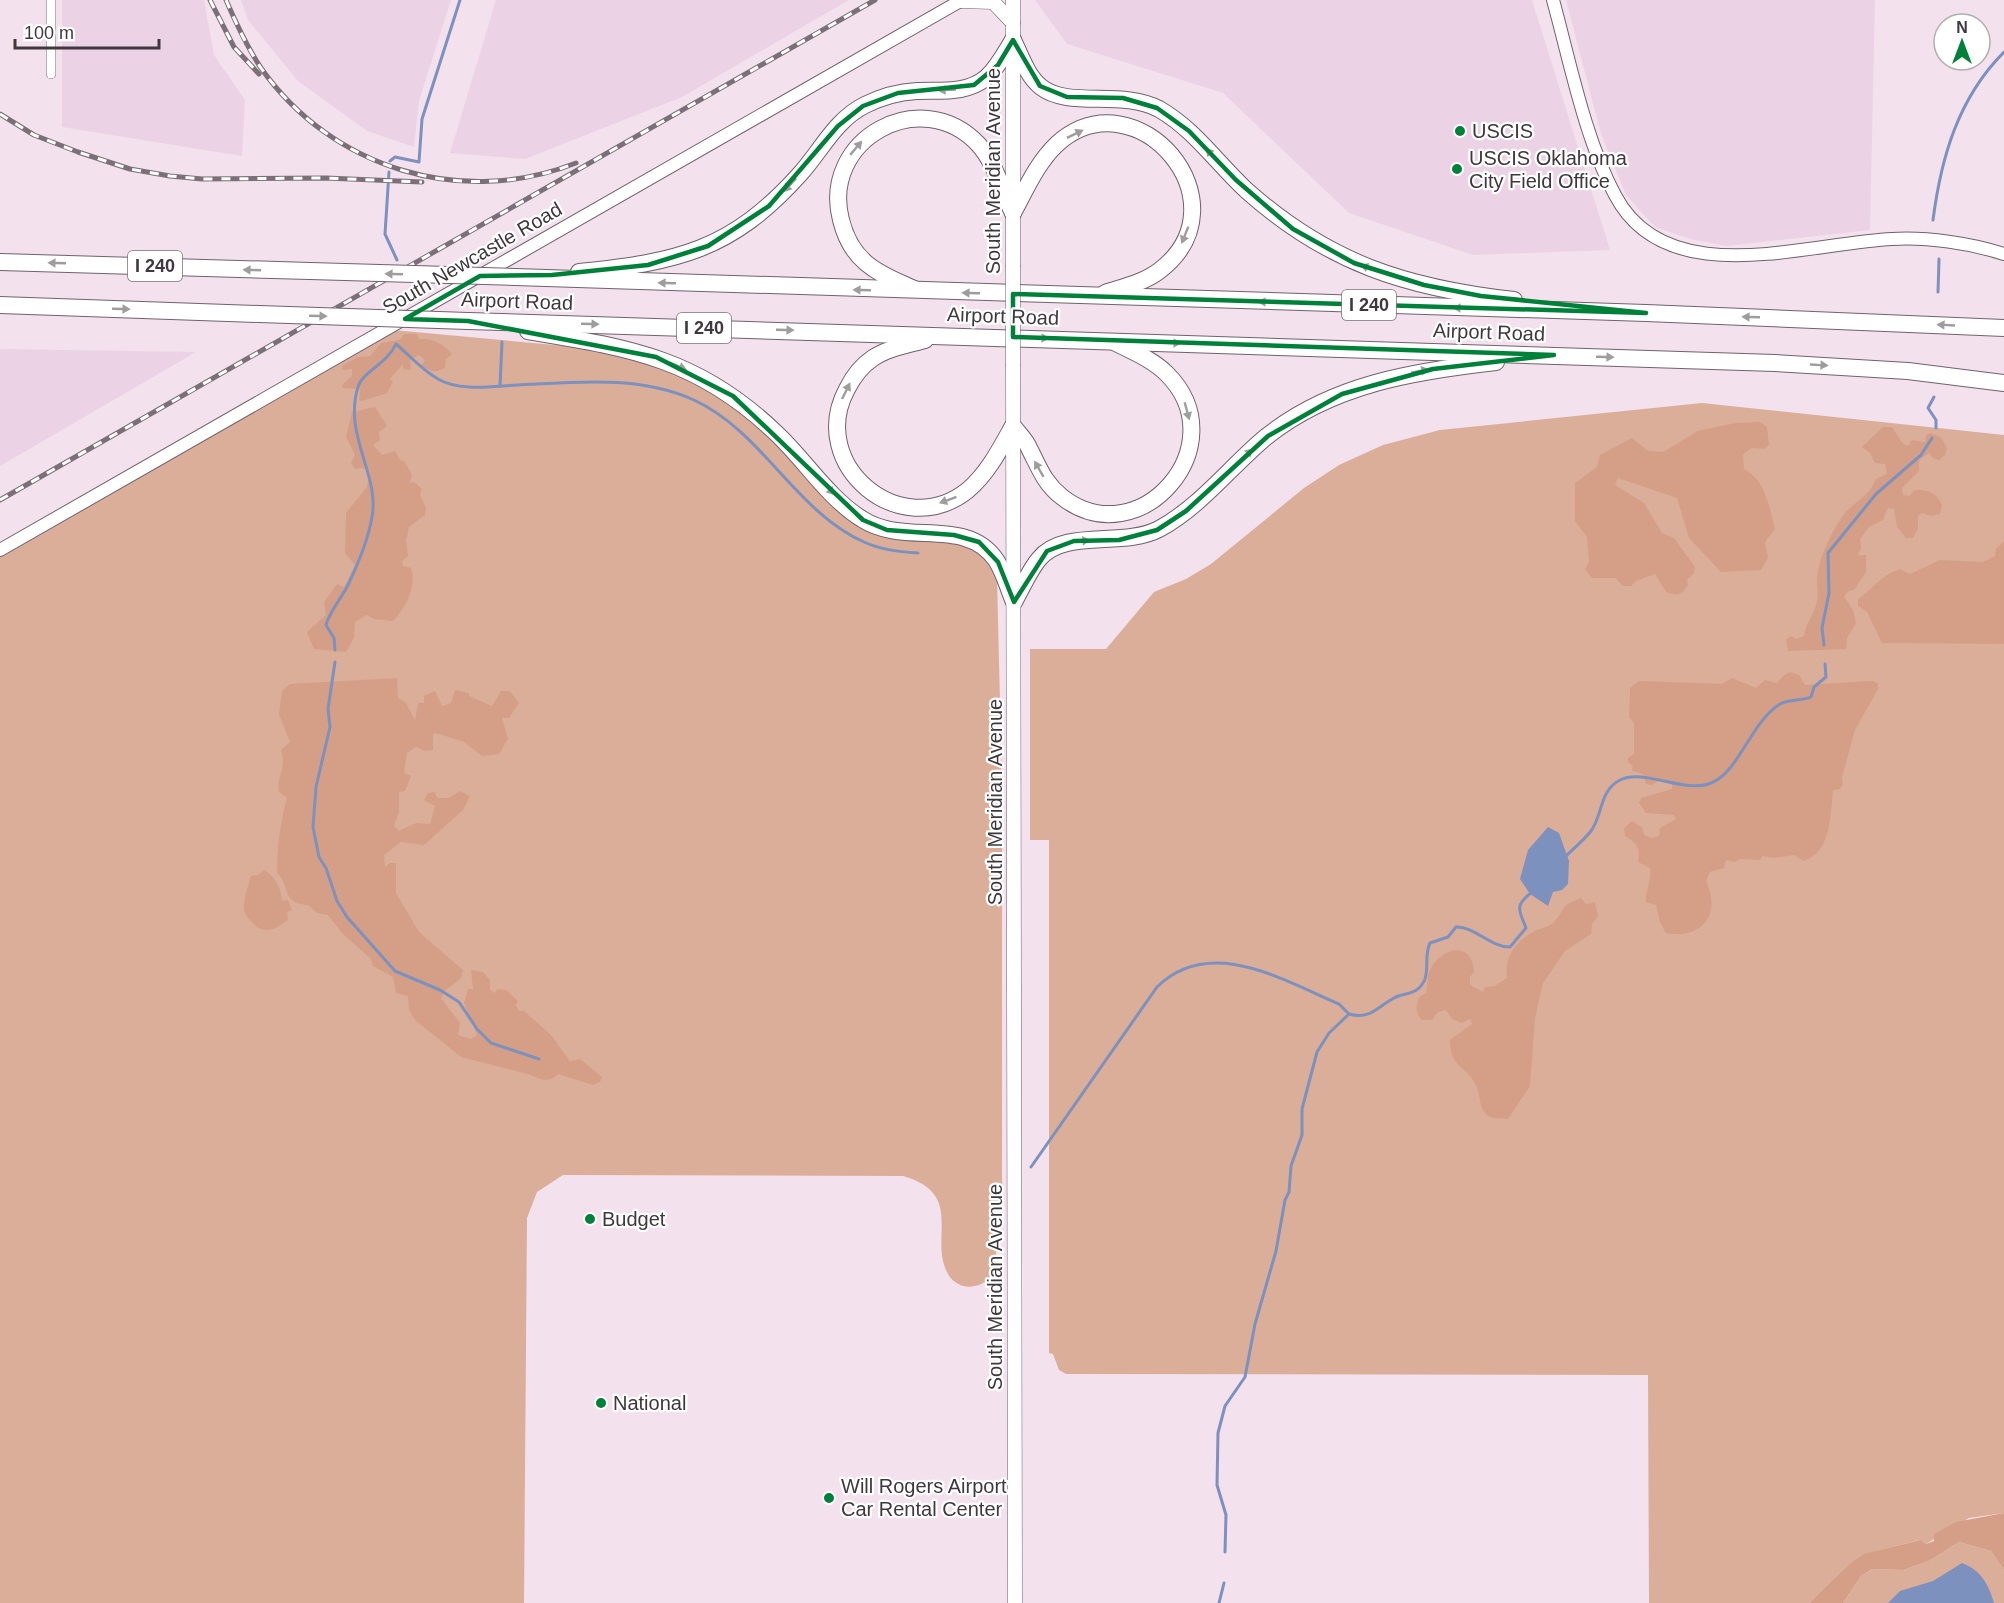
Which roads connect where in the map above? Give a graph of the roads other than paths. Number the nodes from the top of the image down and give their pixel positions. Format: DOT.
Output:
graph roads {
  1 [pos="51,0"];
  2 [pos="962,0"];
  3 [pos="1013,0"];
  4 [pos="1553,0"];
  5 [pos="1013,22"];
  6 [pos="1013,40"];
  7 [pos="51,74"];
  8 [pos="1013,213"];
  9 [pos="2004,254"];
  10 [pos="0,262"];
  11 [pos="550,277"];
  12 [pos="920,292"];
  13 [pos="1092,297"];
  14 [pos="0,305"];
  15 [pos="1646,314"];
  16 [pos="468,321"];
  17 [pos="2004,328"];
  18 [pos="940,335"];
  19 [pos="1113,341"];
  20 [pos="1554,355"];
  21 [pos="2004,383"];
  22 [pos="1012,426"];
  23 [pos="0,550"];
  24 [pos="1014,602"];
  25 [pos="1015,1603"];
  1 -- 7 [label="street"];
  2 -- 5 [label="main road"];
  2 -- 23 [label="street, South Newcastle Road"];
  3 -- 5 [label="main road, South Meridian Avenue"];
  4 -- 9 [label="street"];
  5 -- 6 [label="main road, South Meridian Avenue"];
  6 -- 8 [label="main road, South Meridian Avenue"];
  6 -- 11 [label="highway, one-way"];
  15 -- 6 [label="highway, one-way"];
  12 -- 8 [label="highway, one-way"];
  8 -- 13 [label="highway, one-way"];
  8 -- 22 [label="main road, South Meridian Avenue, bridge"];
  11 -- 10 [label="highway, Airport Road / I 240, one-way, bridge"];
  12 -- 11 [label="highway, Airport Road / I 240, one-way"];
  13 -- 12 [label="highway, Airport Road / I 240, one-way"];
  15 -- 13 [label="highway, Airport Road / I 240, one-way"];
  14 -- 16 [label="highway, Airport Road / I 240, one-way, bridge"];
  17 -- 15 [label="highway, Airport Road / I 240, one-way"];
  16 -- 18 [label="highway, Airport Road / I 240, one-way"];
  16 -- 24 [label="highway, one-way"];
  18 -- 19 [label="highway, Airport Road / I 240, one-way"];
  22 -- 18 [label="highway, one-way"];
  19 -- 20 [label="highway, Airport Road / I 240, one-way"];
  19 -- 22 [label="highway, one-way"];
  20 -- 21 [label="highway, Airport Road / I 240, one-way"];
  24 -- 20 [label="highway, one-way"];
  22 -- 24 [label="main road, South Meridian Avenue"];
  24 -- 25 [label="main road, South Meridian Avenue"];
}
